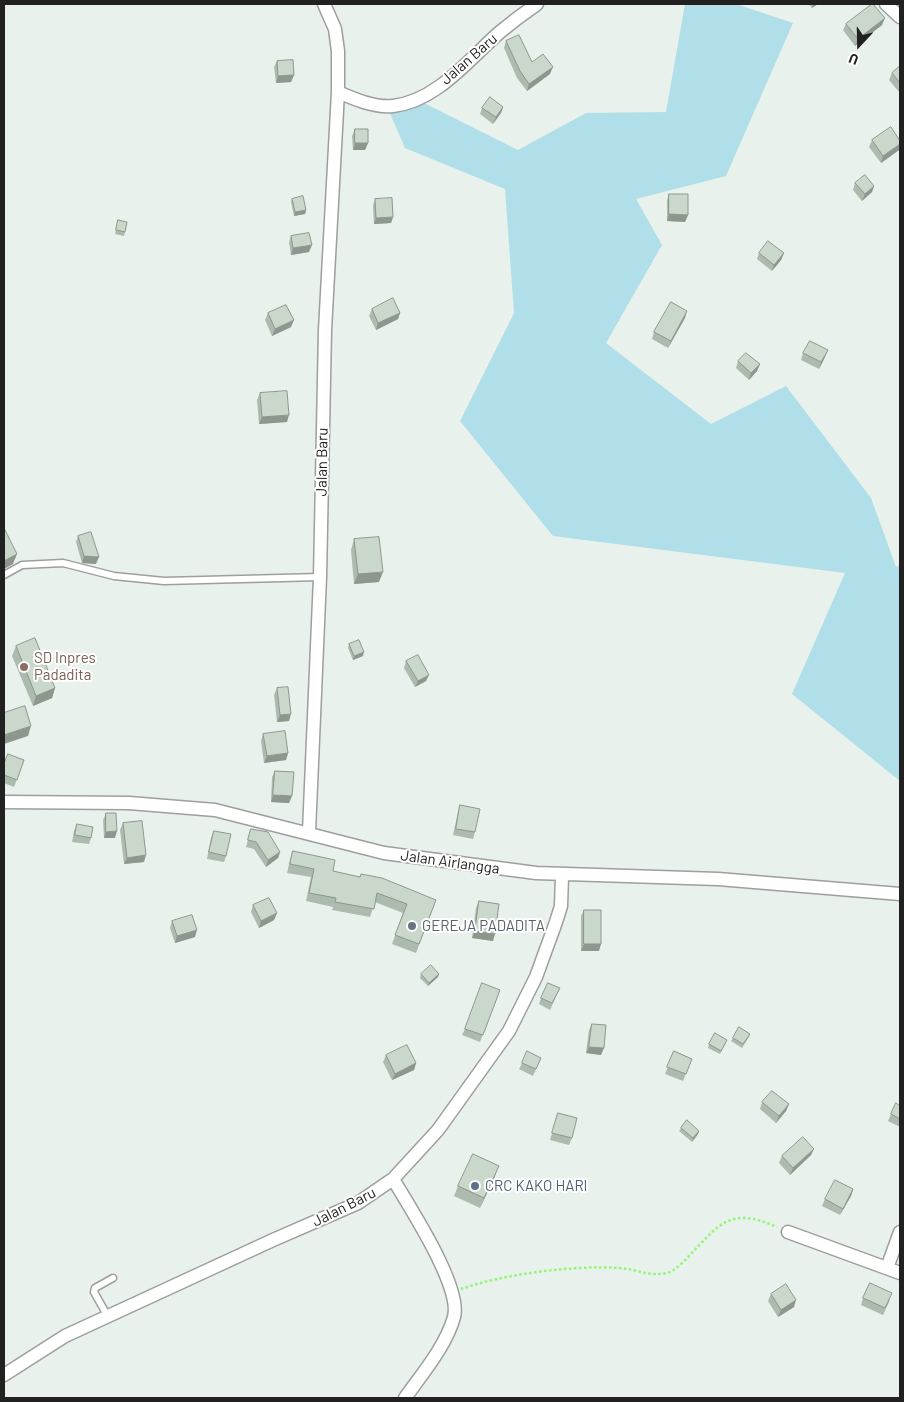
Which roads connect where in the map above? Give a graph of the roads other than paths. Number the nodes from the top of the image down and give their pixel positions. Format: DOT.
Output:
graph roads {
  1 [pos="324,4"];
  2 [pos="537,4"];
  3 [pos="886,4"];
  4 [pos="900,17"];
  5 [pos="338,92"];
  6 [pos="4,575"];
  7 [pos="320,577"];
  8 [pos="4,802"];
  9 [pos="309,832"];
  10 [pos="562,876"];
  11 [pos="900,894"];
  12 [pos="393,1179"];
  13 [pos="788,1232"];
  14 [pos="900,1232"];
  15 [pos="887,1268"];
  16 [pos="900,1273"];
  17 [pos="113,1278"];
  18 [pos="107,1315"];
  19 [pos="4,1375"];
  20 [pos="405,1398"];
  1 -- 5 [label="street, Jalan Baru"];
  2 -- 5 [label="street, Jalan Baru"];
  3 -- 4 [label="street"];
  5 -- 7 [label="street, Jalan Baru"];
  6 -- 7 [label="lane"];
  7 -- 9 [label="street, Jalan Baru"];
  8 -- 9 [label="street, Jalan Airlangga"];
  9 -- 10 [label="street, Jalan Airlangga"];
  10 -- 11 [label="street, Jalan Airlangga"];
  10 -- 12 [label="street, Jalan Baru"];
  12 -- 18 [label="street, Jalan Baru"];
  12 -- 20 [label="street"];
  13 -- 15 [label="street"];
  14 -- 15 [label="street"];
  15 -- 16 [label="street"];
  17 -- 18 [label="lane"];
  18 -- 19 [label="street, Jalan Baru"];
}
